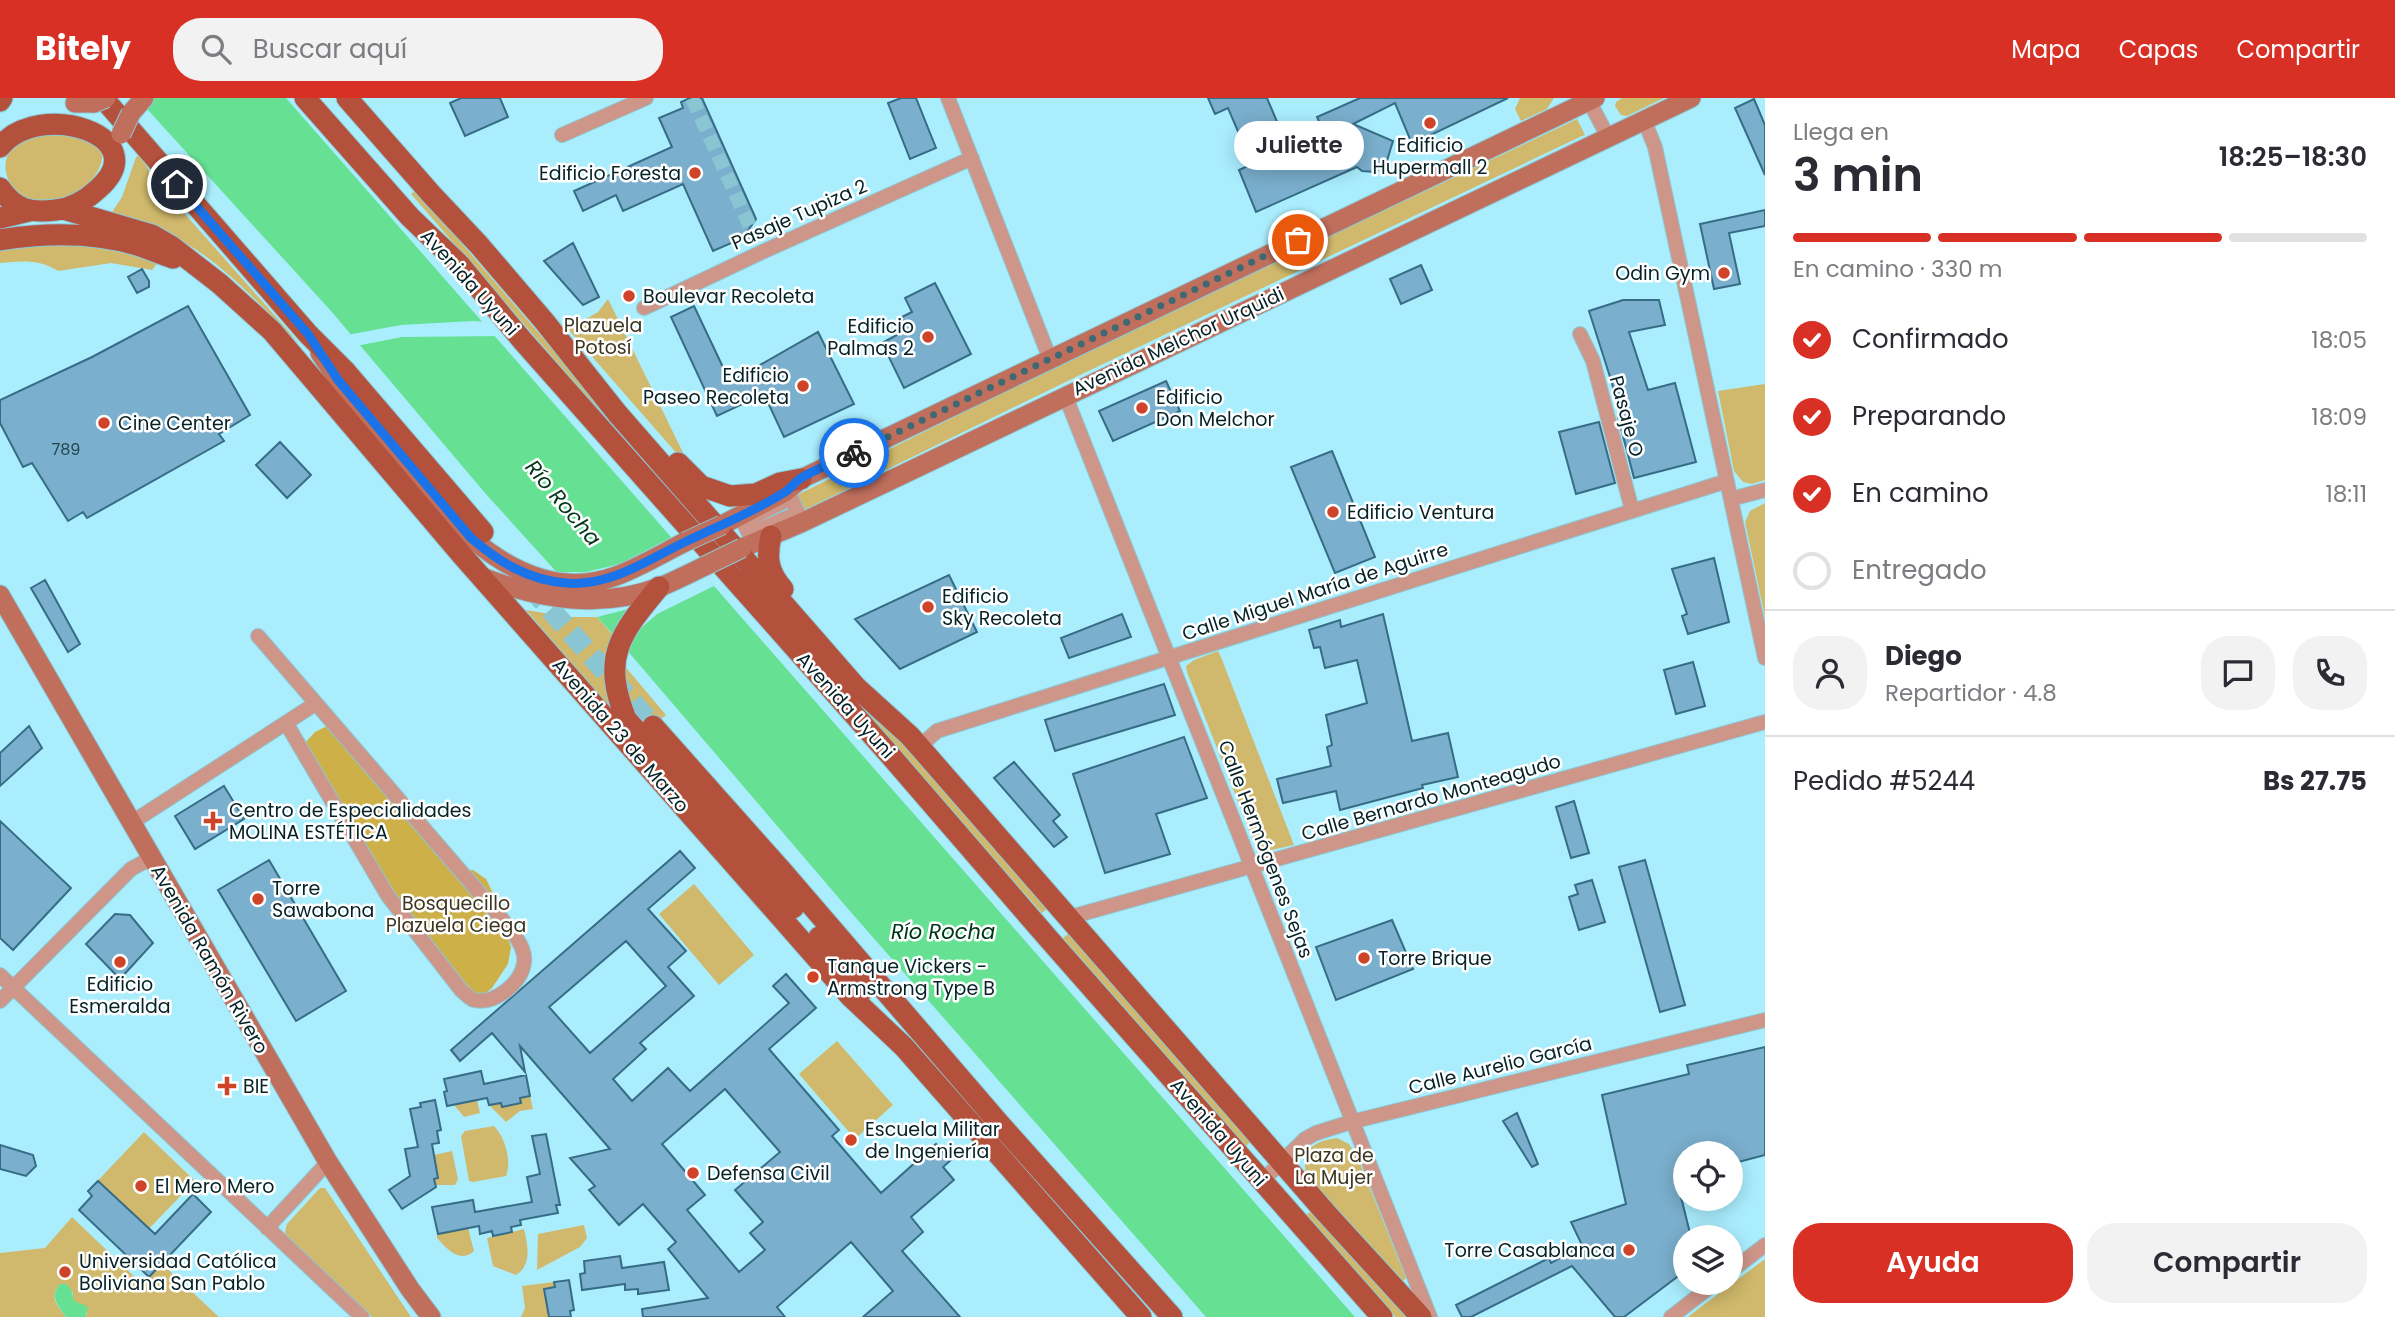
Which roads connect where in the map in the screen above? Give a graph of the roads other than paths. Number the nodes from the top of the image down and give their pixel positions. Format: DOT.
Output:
graph roads {
  1 [pos="305,98"];
  2 [pos="324,98"];
  3 [pos="347,98"];
  4 [pos="365,98"];
  5 [pos="646,98"];
  6 [pos="948,98"];
  7 [pos="1691,98"];
  8 [pos="1589,99"];
  9 [pos="77,101"];
  10 [pos="138,104"];
  11 [pos="1644,120"];
  12 [pos="562,135"];
  13 [pos="1608,137"];
  14 [pos="0,147"];
  15 [pos="972,158"];
  16 [pos="114,167"];
  17 [pos="0,188"];
  18 [pos="63,209"];
  19 [pos="29,211"];
  20 [pos="0,218"];
  21 [pos="0,240"];
  22 [pos="479,244"];
  23 [pos="193,264"];
  24 [pos="459,264"];
  25 [pos="644,308"];
  26 [pos="308,334"];
  27 [pos="1580,334"];
  28 [pos="1050,359"];
  29 [pos="579,365"];
  30 [pos="1065,395"];
  31 [pos="801,479"];
  32 [pos="1727,481"];
  33 [pos="1765,491"];
  34 [pos="1731,499"];
  35 [pos="1632,510"];
  36 [pos="483,532"];
  37 [pos="771,536"];
  38 [pos="485,578"];
  39 [pos="659,587"];
  40 [pos="0,595"];
  41 [pos="258,636"];
  42 [pos="1170,657"];
  43 [pos="1765,658"];
  44 [pos="315,704"];
  45 [pos="1765,722"];
  46 [pos="286,723"];
  47 [pos="653,726"];
  48 [pos="914,742"];
  49 [pos="131,822"];
  50 [pos="151,858"];
  51 [pos="1253,867"];
  52 [pos="1067,918"];
  53 [pos="0,975"];
  54 [pos="14,988"];
  55 [pos="0,1001"];
  56 [pos="1765,1020"];
  57 [pos="917,1028"];
  58 [pos="1351,1122"];
  59 [pos="328,1162"];
  60 [pos="1282,1162"];
  61 [pos="1262,1181"];
  62 [pos="267,1228"];
  63 [pos="1765,1245"];
  64 [pos="1743,1262"];
  65 [pos="1699,1295"];
  66 [pos="362,1317"];
  67 [pos="431,1317"];
  68 [pos="1141,1317"];
  69 [pos="1172,1317"];
  70 [pos="1382,1317"];
  71 [pos="1421,1317"];
  72 [pos="1430,1317"];
  73 [pos="1671,1317"];
  1 -- 24 [label="main road, Avenida Uyuni"];
  2 -- 24 [label="main road"];
  3 -- 22 [label="main road, Avenida Uyuni"];
  4 -- 22 [label="main road"];
  5 -- 12 [label="street"];
  6 -- 15 [label="street"];
  7 -- 11 [label="main road, Avenida Melchor Urquidi"];
  8 -- 13 [label="street"];
  8 -- 28 [label="main road, Avenida Melchor Urquidi"];
  9 -- 14 [label="main road"];
  9 -- 16 [label="main road"];
  9 -- 26 [label="main road"];
  10 -- 16 [label="main road, bridge"];
  11 -- 13 [label="main road, Avenida Melchor Urquidi"];
  11 -- 32 [label="street"];
  13 -- 30 [label="main road, Avenida Melchor Urquidi"];
  15 -- 25 [label="street, Pasaje Tupiza 2"];
  15 -- 28 [label="street"];
  16 -- 18 [label="main road"];
  17 -- 19 [label="main road"];
  18 -- 19 [label="main road"];
  18 -- 23 [label="main road, Avenida 23 de Marzo"];
  19 -- 20 [label="main road"];
  21 -- 23 [label="main road"];
  22 -- 29 [label="main road, Avenida Uyuni"];
  23 -- 38 [label="main road, Avenida 23 de Marzo"];
  24 -- 61 [label="main road, Avenida Uyuni"];
  26 -- 31 [label="main road, Avenida Melchor Urquidi, bridge"];
  26 -- 36 [label="main road"];
  27 -- 35 [label="street, Pasaje O"];
  28 -- 31 [label="main road, Avenida Melchor Urquidi"];
  29 -- 31 [label="main road"];
  29 -- 48 [label="main road, Avenida Uyuni"];
  30 -- 37 [label="main road, Avenida Melchor Urquidi"];
  30 -- 42 [label="street, Calle Hermógenes Sejas"];
  32 -- 34 [label="street"];
  32 -- 35 [label="street, Calle Miguel María de Aguirre"];
  33 -- 34 [label="street"];
  34 -- 43 [label="street"];
  35 -- 42 [label="street, Calle Miguel María de Aguirre"];
  37 -- 39 [label="main road, Avenida Melchor Urquidi, bridge"];
  37 -- 48 [label="main road"];
  38 -- 39 [label="main road, Avenida Melchor Urquidi"];
  38 -- 68 [label="main road, Avenida 23 de Marzo"];
  39 -- 57 [label="main road"];
  40 -- 49 [label="main road, Avenida Ramón Rivero"];
  41 -- 44 [label="street"];
  42 -- 48 [label="street, Calle Miguel María de Aguirre"];
  42 -- 51 [label="street, Calle Hermógenes Sejas"];
  44 -- 46 [label="street"];
  44 -- 46 [label="street"];
  45 -- 51 [label="street, Calle Bernardo Monteagudo"];
  46 -- 49 [label="street"];
  47 -- 57 [label="main road, Avenida 23 de Marzo"];
  48 -- 52 [label="main road, Avenida Uyuni"];
  49 -- 50 [label="main road, Avenida Ramón Rivero"];
  50 -- 54 [label="street"];
  50 -- 59 [label="main road, Avenida Ramón Rivero"];
  51 -- 52 [label="street, Calle Bernardo Monteagudo"];
  51 -- 58 [label="street, Calle Hermógenes Sejas"];
  52 -- 60 [label="main road, Avenida Uyuni"];
  53 -- 54 [label="street"];
  54 -- 55 [label="street"];
  54 -- 62 [label="street"];
  56 -- 58 [label="street, Calle Aurelio García"];
  57 -- 69 [label="main road, Avenida 23 de Marzo"];
  58 -- 60 [label="street, Calle Aurelio García"];
  58 -- 72 [label="street, Calle Hermógenes Sejas"];
  59 -- 62 [label="street"];
  59 -- 67 [label="main road, Avenida Ramón Rivero"];
  60 -- 61 [label="street, Calle Aurelio García"];
  60 -- 71 [label="main road, Avenida Uyuni"];
  61 -- 70 [label="main road, Avenida Uyuni"];
  62 -- 66 [label="street"];
  63 -- 64 [label="street"];
  65 -- 73 [label="street"];
}
